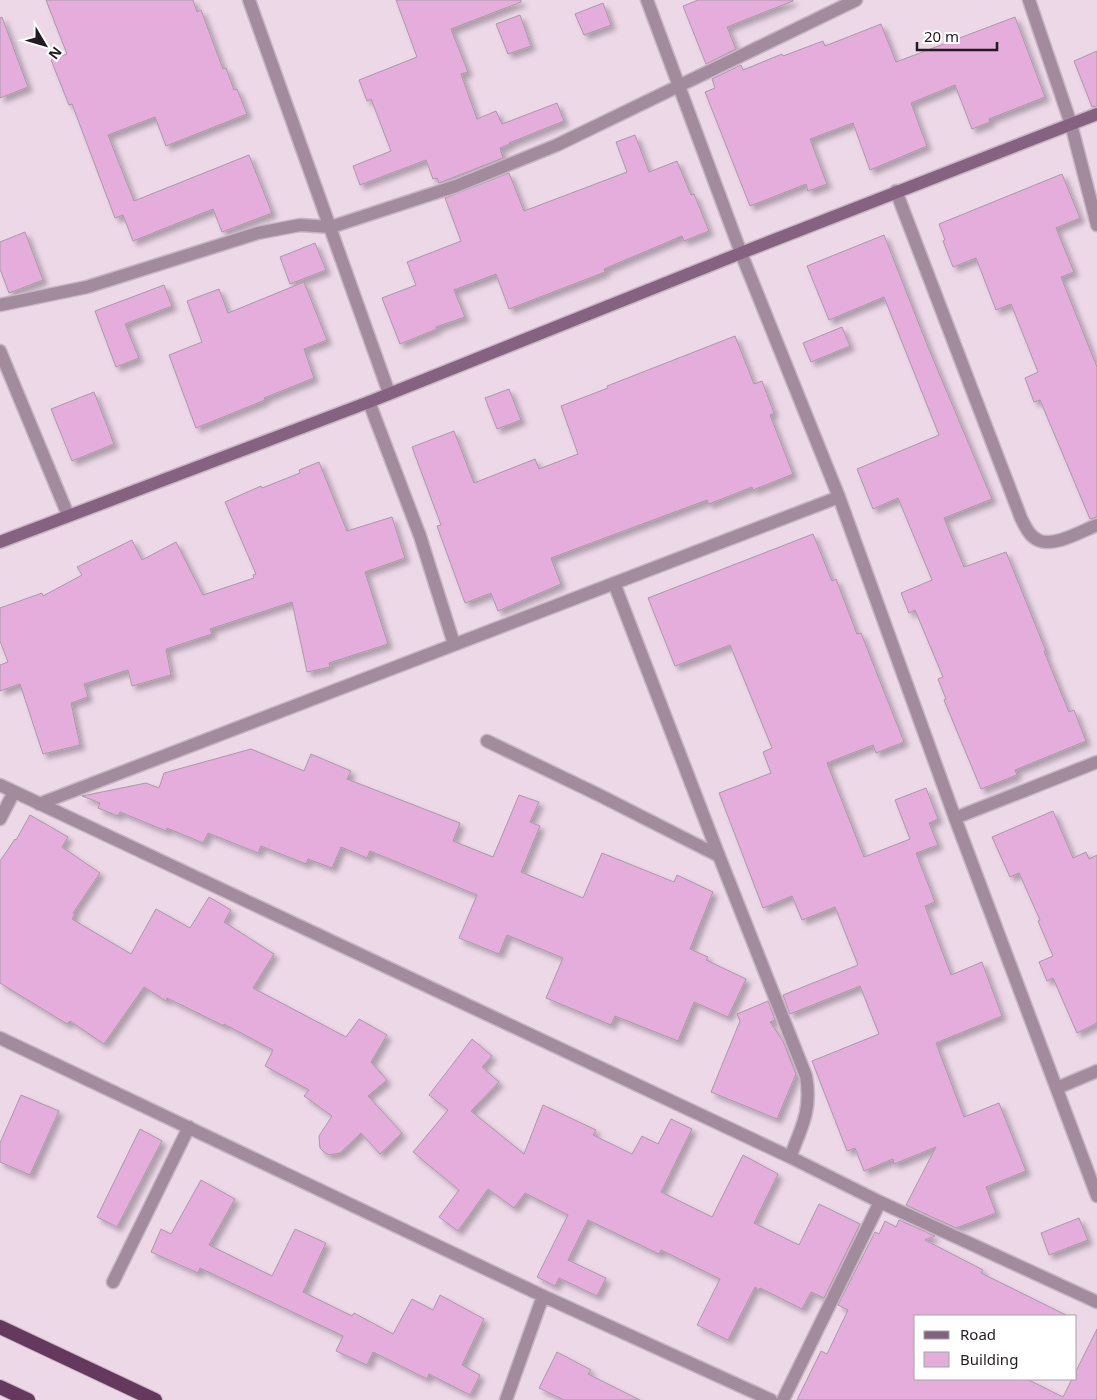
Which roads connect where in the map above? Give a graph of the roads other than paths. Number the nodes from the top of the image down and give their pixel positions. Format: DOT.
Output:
graph roads {
  1 [pos="249,0"];
  2 [pos="647,0"];
  3 [pos="856,0"];
  4 [pos="1029,0"];
  5 [pos="679,85"];
  6 [pos="1097,114"];
  7 [pos="1071,124"];
  8 [pos="896,191"];
  9 [pos="1097,225"];
  10 [pos="331,227"];
  11 [pos="741,253"];
  12 [pos="0,305"];
  13 [pos="0,351"];
  14 [pos="389,392"];
  15 [pos="369,402"];
  16 [pos="839,497"];
  17 [pos="68,515"];
  18 [pos="1097,525"];
  19 [pos="0,542"];
  20 [pos="614,583"];
  21 [pos="454,644"];
  22 [pos="487,741"];
  23 [pos="1097,762"];
  24 [pos="0,785"];
  25 [pos="14,792"];
  26 [pos="39,804"];
  27 [pos="955,818"];
  28 [pos="0,819"];
  29 [pos="719,856"];
  30 [pos="0,1038"];
  31 [pos="1097,1071"];
  32 [pos="1057,1088"];
  33 [pos="189,1127"];
  34 [pos="790,1157"];
  35 [pos="1097,1196"];
  36 [pos="880,1202"];
  37 [pos="113,1282"];
  38 [pos="543,1296"];
  39 [pos="1097,1302"];
  40 [pos="0,1327"];
  41 [pos="0,1387"];
  42 [pos="28,1400"];
  43 [pos="155,1400"];
  44 [pos="506,1400"];
  45 [pos="771,1400"];
  46 [pos="783,1400"];
  1 -- 10 [label="street"];
  2 -- 5 [label="street"];
  3 -- 5 [label="street"];
  4 -- 7 [label="street"];
  5 -- 10 [label="street"];
  5 -- 11 [label="street"];
  6 -- 7 [label="main road"];
  7 -- 8 [label="main road"];
  7 -- 9 [label="street"];
  8 -- 11 [label="main road"];
  8 -- 18 [label="street"];
  10 -- 12 [label="street"];
  10 -- 14 [label="street"];
  11 -- 14 [label="main road"];
  11 -- 16 [label="street"];
  13 -- 17 [label="street"];
  14 -- 15 [label="main road"];
  15 -- 17 [label="main road"];
  15 -- 21 [label="street"];
  16 -- 20 [label="street"];
  16 -- 27 [label="street"];
  17 -- 19 [label="main road"];
  20 -- 21 [label="street"];
  20 -- 29 [label="street"];
  21 -- 26 [label="street"];
  22 -- 29 [label="street"];
  23 -- 27 [label="street"];
  24 -- 25 [label="street"];
  25 -- 26 [label="street"];
  25 -- 28 [label="street"];
  26 -- 34 [label="street"];
  27 -- 32 [label="street"];
  29 -- 34 [label="street"];
  30 -- 33 [label="street"];
  31 -- 32 [label="street"];
  32 -- 35 [label="street"];
  33 -- 37 [label="street"];
  33 -- 38 [label="street"];
  34 -- 36 [label="street"];
  36 -- 39 [label="street"];
  36 -- 46 [label="street"];
  38 -- 44 [label="street"];
  38 -- 45 [label="street"];
  40 -- 43 [label="highway"];
  41 -- 42 [label="highway"];
}
